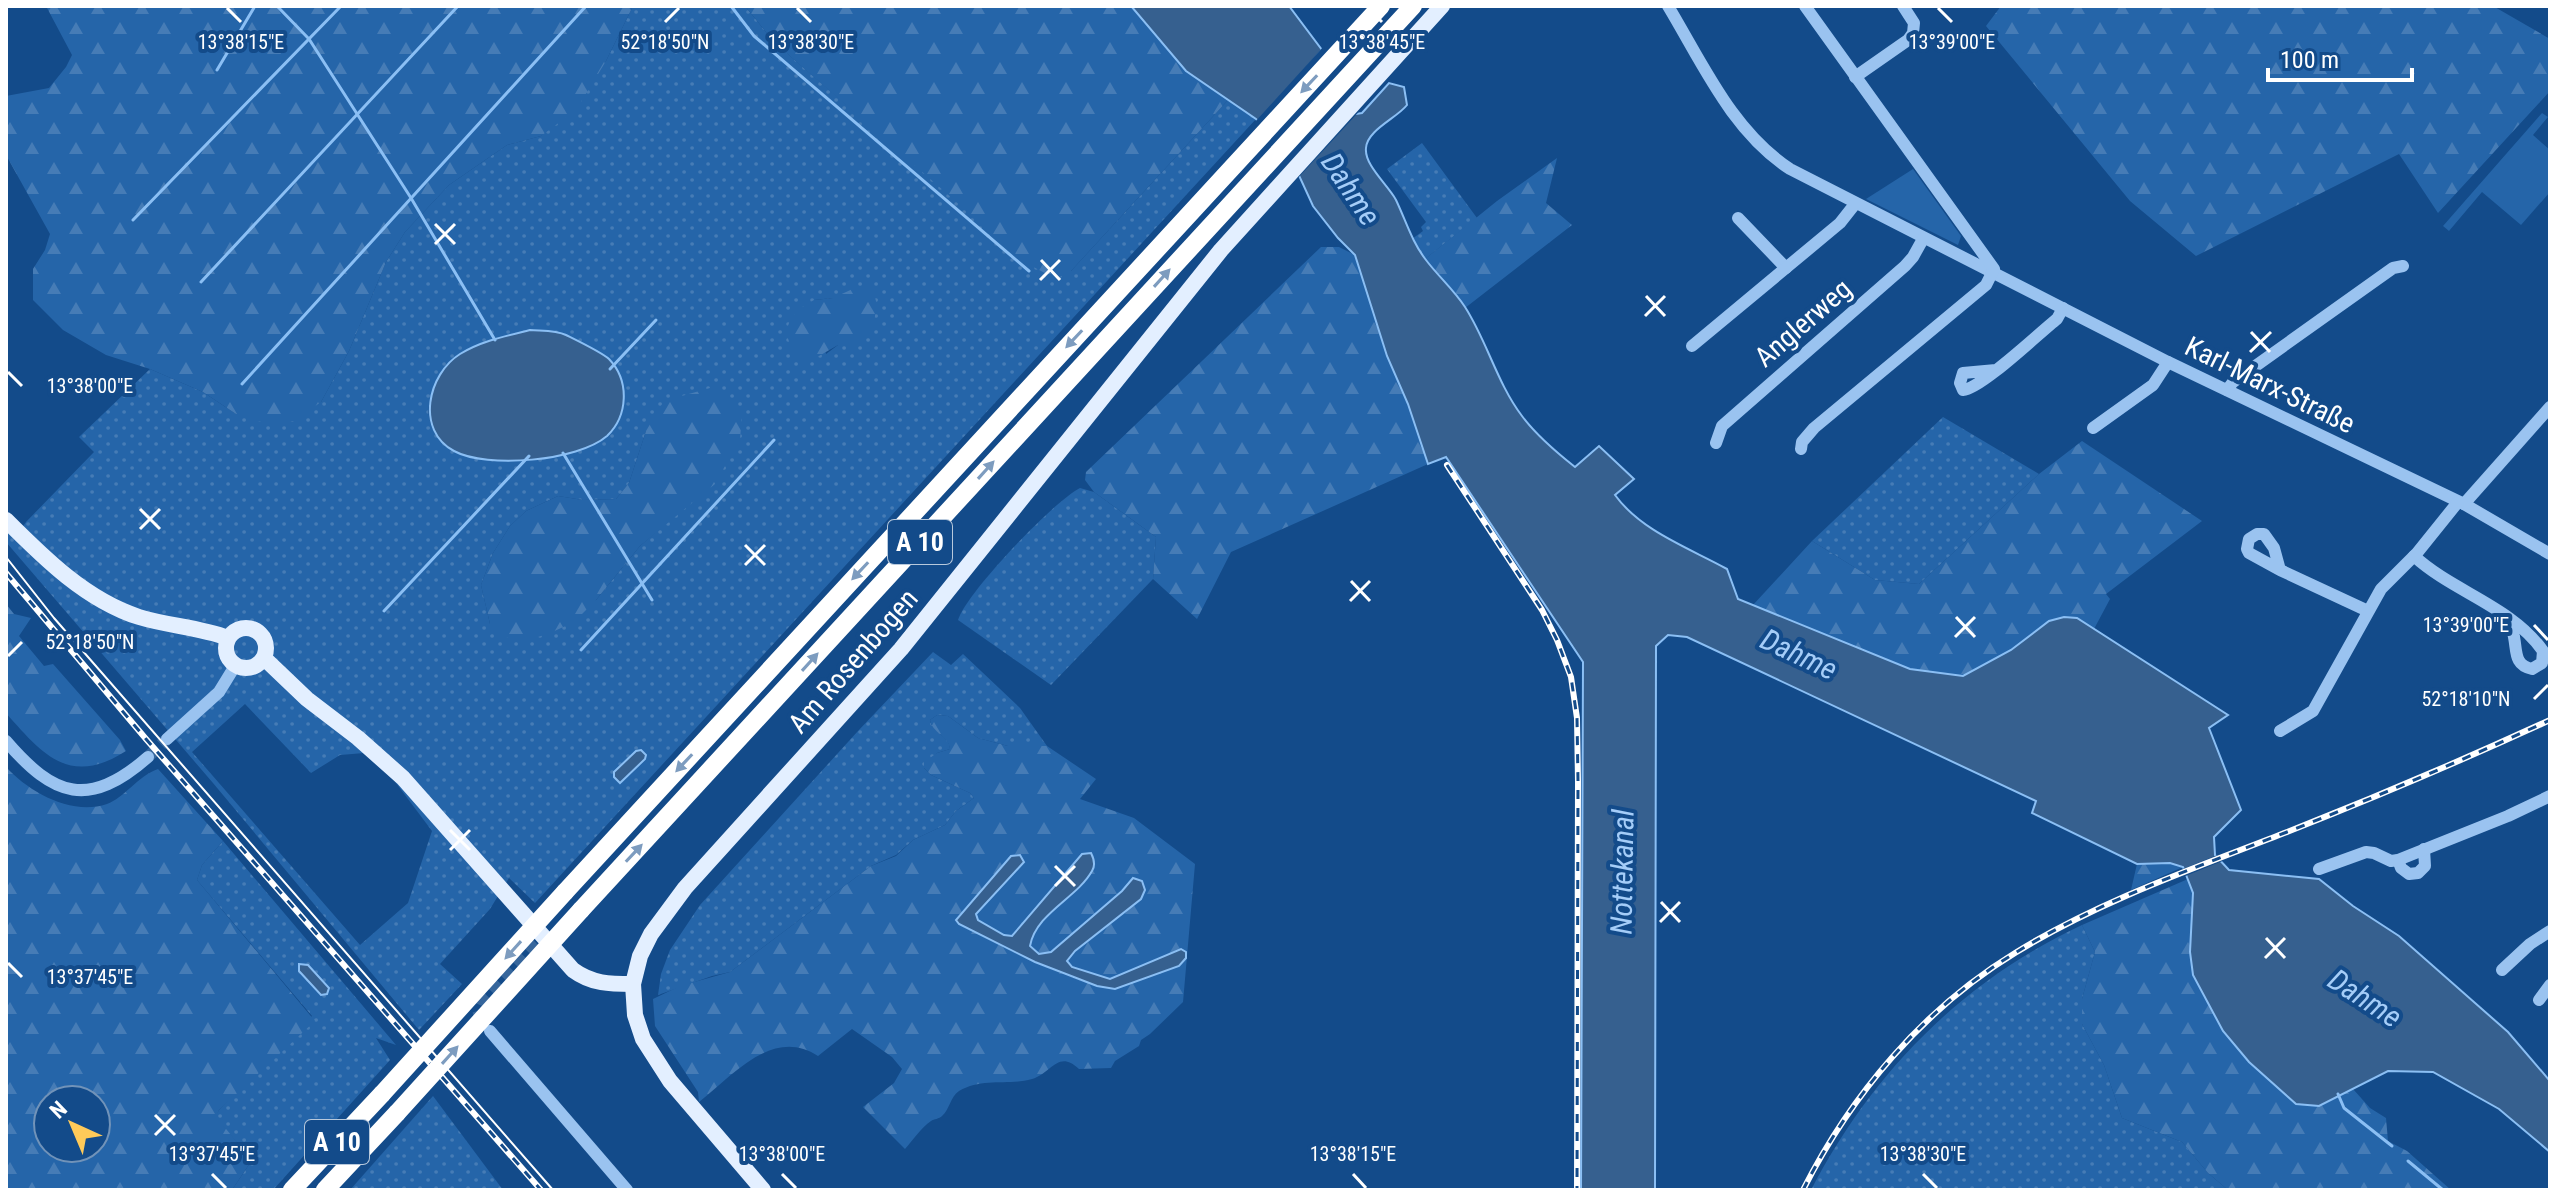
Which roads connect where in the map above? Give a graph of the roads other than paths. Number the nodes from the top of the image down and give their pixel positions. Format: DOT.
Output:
graph roads {
  1 [pos="1381,6"];
  2 [pos="1413,6"];
  3 [pos="1442,6"];
  4 [pos="1668,6"];
  5 [pos="1805,6"];
  6 [pos="1903,6"];
  7 [pos="1855,77"];
  8 [pos="1855,204"];
  9 [pos="1738,218"];
  10 [pos="1923,239"];
  11 [pos="2403,266"];
  12 [pos="1786,268"];
  13 [pos="1993,274"];
  14 [pos="2063,308"];
  15 [pos="1692,346"];
  16 [pos="2168,362"];
  17 [pos="1996,370"];
  18 [pos="2227,390"];
  19 [pos="2550,407"];
  20 [pos="2093,428"];
  21 [pos="1716,443"];
  22 [pos="1801,449"];
  23 [pos="2461,503"];
  24 [pos="6,520"];
  25 [pos="2550,554"];
  26 [pos="2414,556"];
  27 [pos="2280,570"];
  28 [pos="2368,611"];
  29 [pos="2506,617"];
  30 [pos="228,638"];
  31 [pos="264,658"];
  32 [pos="235,666"];
  33 [pos="2280,731"];
  34 [pos="167,739"];
  35 [pos="6,741"];
  36 [pos="148,757"];
  37 [pos="2550,796"];
  38 [pos="2424,849"];
  39 [pos="2398,860"];
  40 [pos="2319,869"];
  41 [pos="2550,931"];
  42 [pos="2502,970"];
  43 [pos="633,984"];
  44 [pos="2550,985"];
  45 [pos="2539,1000"];
  46 [pos="490,1031"];
  47 [pos="292,1190"];
  48 [pos="325,1190"];
  49 [pos="627,1190"];
  50 [pos="763,1190"];
  1 -- 47 [label="highway, A 10, one-way, bridge"];
  48 -- 2 [label="highway, A 10, one-way, bridge"];
  3 -- 43 [label="main road, Am Rosenbogen"];
  4 -- 8 [label="street, Karl-Marx-Straße"];
  5 -- 7 [label="street"];
  6 -- 7 [label="street"];
  7 -- 13 [label="street"];
  8 -- 10 [label="street, Karl-Marx-Straße"];
  8 -- 12 [label="street"];
  9 -- 12 [label="street"];
  10 -- 13 [label="street, Karl-Marx-Straße"];
  10 -- 21 [label="street, Anglerweg"];
  11 -- 18 [label="street"];
  12 -- 15 [label="street"];
  13 -- 14 [label="street, Karl-Marx-Straße"];
  13 -- 22 [label="street"];
  14 -- 16 [label="street, Karl-Marx-Straße"];
  14 -- 17 [label="street"];
  16 -- 18 [label="street, Karl-Marx-Straße"];
  16 -- 20 [label="street"];
  18 -- 23 [label="street, Karl-Marx-Straße"];
  19 -- 23 [label="street"];
  23 -- 25 [label="street, Karl-Marx-Straße"];
  23 -- 26 [label="street"];
  24 -- 30 [label="main road"];
  26 -- 28 [label="street"];
  26 -- 29 [label="street"];
  27 -- 28 [label="street"];
  28 -- 33 [label="street"];
  30 -- 31 [label="main road"];
  30 -- 32 [label="main road"];
  31 -- 32 [label="main road"];
  31 -- 43 [label="main road"];
  32 -- 34 [label="street"];
  35 -- 36 [label="street"];
  37 -- 38 [label="street"];
  38 -- 39 [label="street"];
  38 -- 39 [label="street"];
  39 -- 40 [label="street"];
  41 -- 42 [label="street"];
  43 -- 50 [label="main road"];
  44 -- 45 [label="street"];
  46 -- 49 [label="street"];
}
